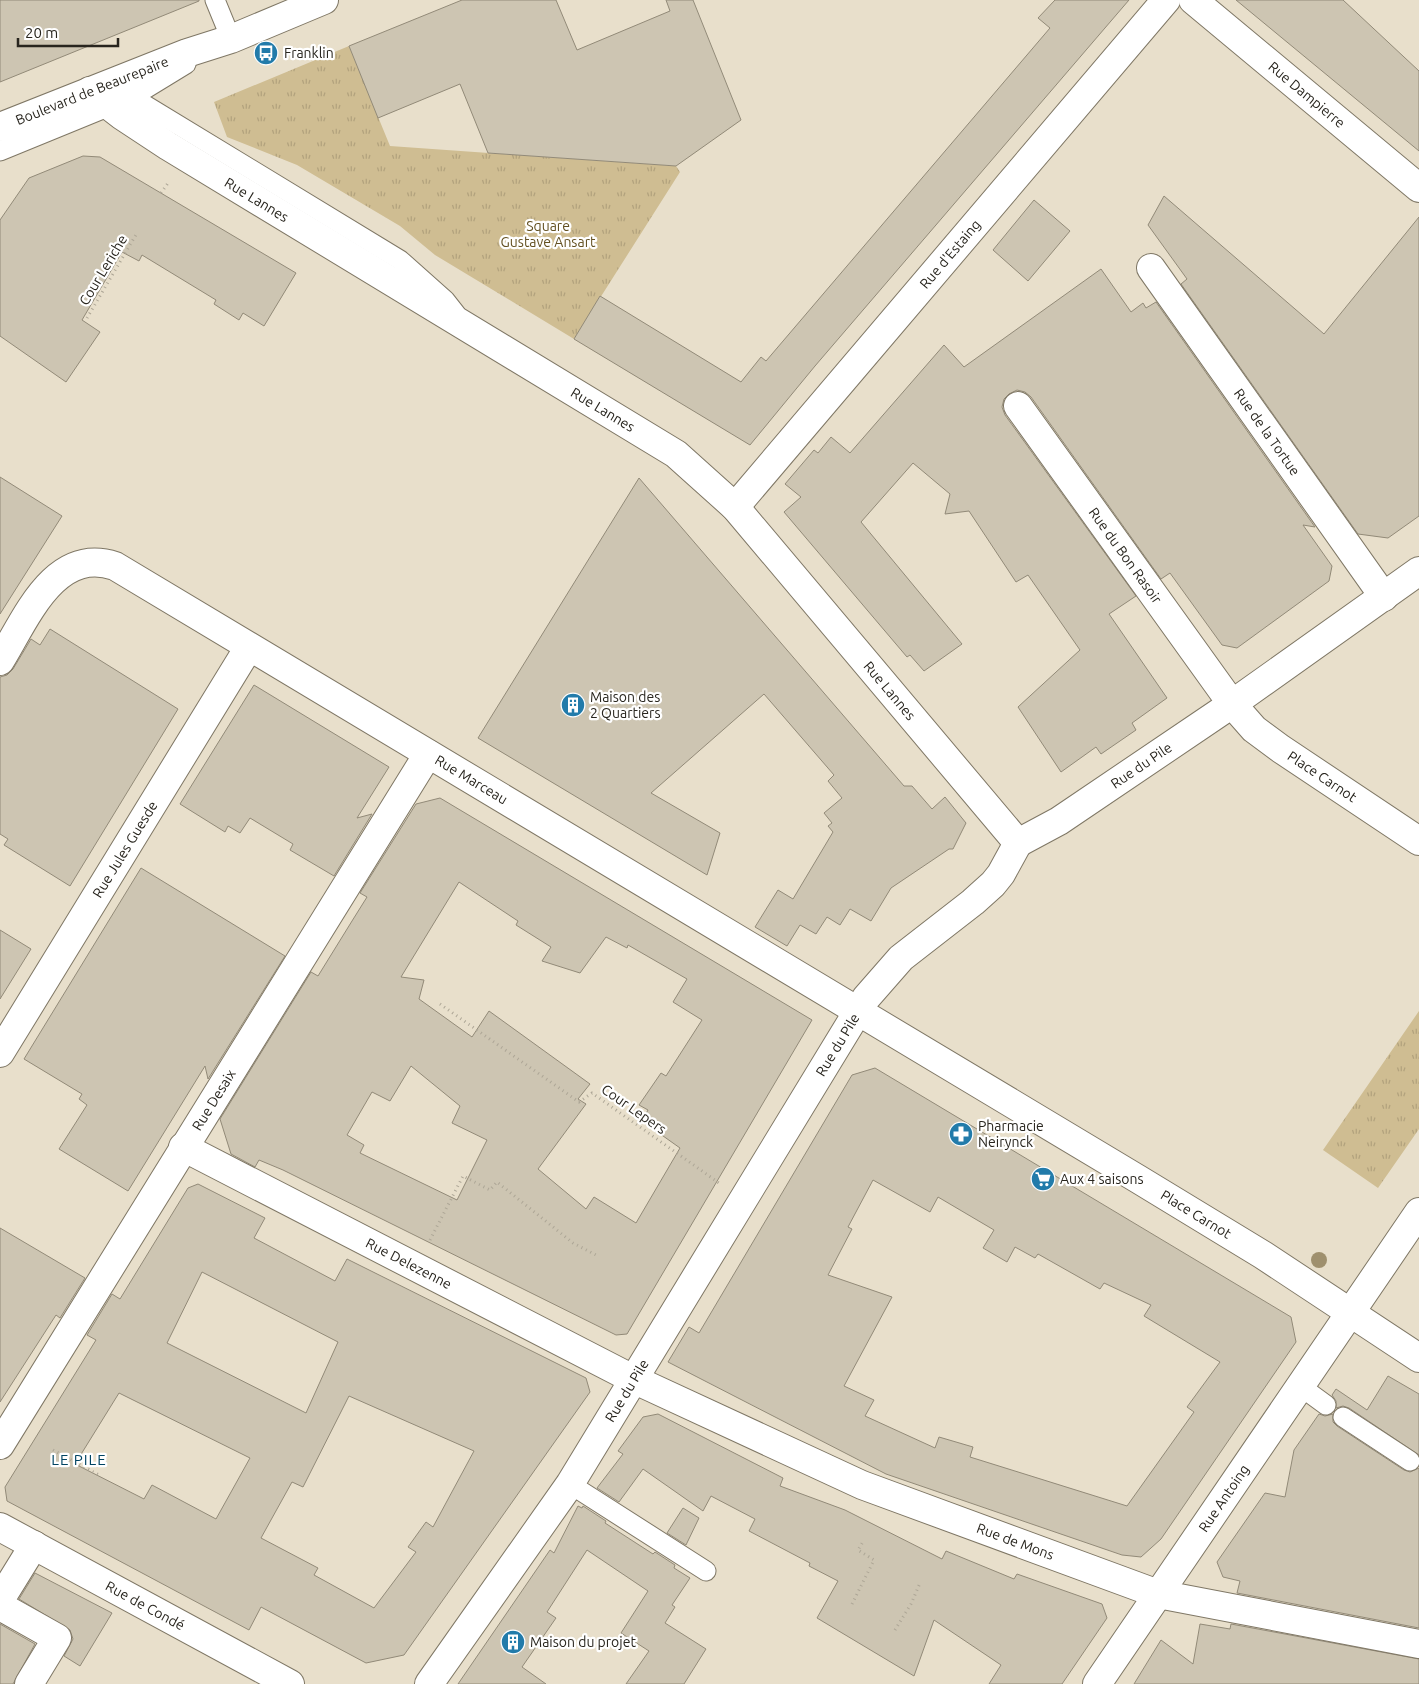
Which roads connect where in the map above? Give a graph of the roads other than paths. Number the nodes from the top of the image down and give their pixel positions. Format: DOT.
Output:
graph roads {
  1 [pos="215,0"];
  2 [pos="324,0"];
  3 [pos="1166,0"];
  4 [pos="1193,0"];
  5 [pos="231,39"];
  6 [pos="110,98"];
  7 [pos="0,127"];
  8 [pos="0,151"];
  9 [pos="1419,188"];
  10 [pos="1151,268"];
  11 [pos="1018,406"];
  12 [pos="735,507"];
  13 [pos="1419,571"];
  14 [pos="1384,597"];
  15 [pos="249,647"];
  16 [pos="0,661"];
  17 [pos="1232,704"];
  18 [pos="428,754"];
  19 [pos="1419,841"];
  20 [pos="1018,843"];
  21 [pos="858,1010"];
  22 [pos="0,1052"];
  23 [pos="183,1147"];
  24 [pos="1419,1212"];
  25 [pos="1350,1312"];
  26 [pos="1419,1358"];
  27 [pos="633,1379"];
  28 [pos="1300,1386"];
  29 [pos="1326,1405"];
  30 [pos="1343,1417"];
  31 [pos="0,1445"];
  32 [pos="1410,1461"];
  33 [pos="570,1484"];
  34 [pos="0,1527"];
  35 [pos="34,1545"];
  36 [pos="706,1571"];
  37 [pos="1158,1594"];
  38 [pos="0,1600"];
  39 [pos="0,1606"];
  40 [pos="1419,1644"];
  41 [pos="29,1684"];
  42 [pos="290,1684"];
  43 [pos="429,1684"];
  44 [pos="1097,1684"];
  1 -- 5 [label="lane"];
  2 -- 5 [label="street, Boulevard de Beaurepaire"];
  3 -- 12 [label="street, Rue d'Estaing"];
  4 -- 9 [label="street, Rue Dampierre"];
  5 -- 6 [label="lane"];
  5 -- 6 [label="street, Boulevard de Beaurepaire"];
  6 -- 7 [label="street, Boulevard de Beaurepaire"];
  6 -- 8 [label="lane"];
  6 -- 12 [label="street, Rue Lannes"];
  10 -- 14 [label="street, Rue de la Tortue"];
  11 -- 17 [label="street, Rue du Bon Rasoir"];
  12 -- 20 [label="street, Rue Lannes"];
  13 -- 14 [label="street, Rue du Pile"];
  14 -- 17 [label="street, Rue du Pile"];
  15 -- 16 [label="street, Rue Marceau"];
  15 -- 18 [label="street, Rue Marceau"];
  15 -- 22 [label="street, Rue Jules Guesde"];
  17 -- 19 [label="street, Place Carnot"];
  17 -- 20 [label="street, Rue du Pile"];
  18 -- 21 [label="street, Rue Marceau"];
  18 -- 23 [label="street, Rue Desaix"];
  20 -- 21 [label="street, Rue du Pile"];
  21 -- 25 [label="street, Place Carnot"];
  21 -- 27 [label="street, Rue du Pile"];
  23 -- 27 [label="street, Rue Delezenne"];
  23 -- 31 [label="street, Rue Desaix"];
  24 -- 25 [label="street"];
  25 -- 26 [label="street, Place Carnot"];
  25 -- 28 [label="street, Rue Antoing"];
  27 -- 33 [label="street, Rue du Pile"];
  27 -- 37 [label="street, Rue de Mons"];
  28 -- 29 [label="lane"];
  28 -- 37 [label="street, Rue Antoing"];
  30 -- 32 [label="lane"];
  33 -- 36 [label="lane"];
  33 -- 43 [label="street, Rue du Pile"];
  34 -- 35 [label="street, Rue de Condé"];
  35 -- 38 [label="street"];
  35 -- 42 [label="street, Rue de Condé"];
  37 -- 40 [label="street, Rue de Mons"];
  37 -- 44 [label="street, Rue Antoing"];
  39 -- 41 [label="street"];
}
